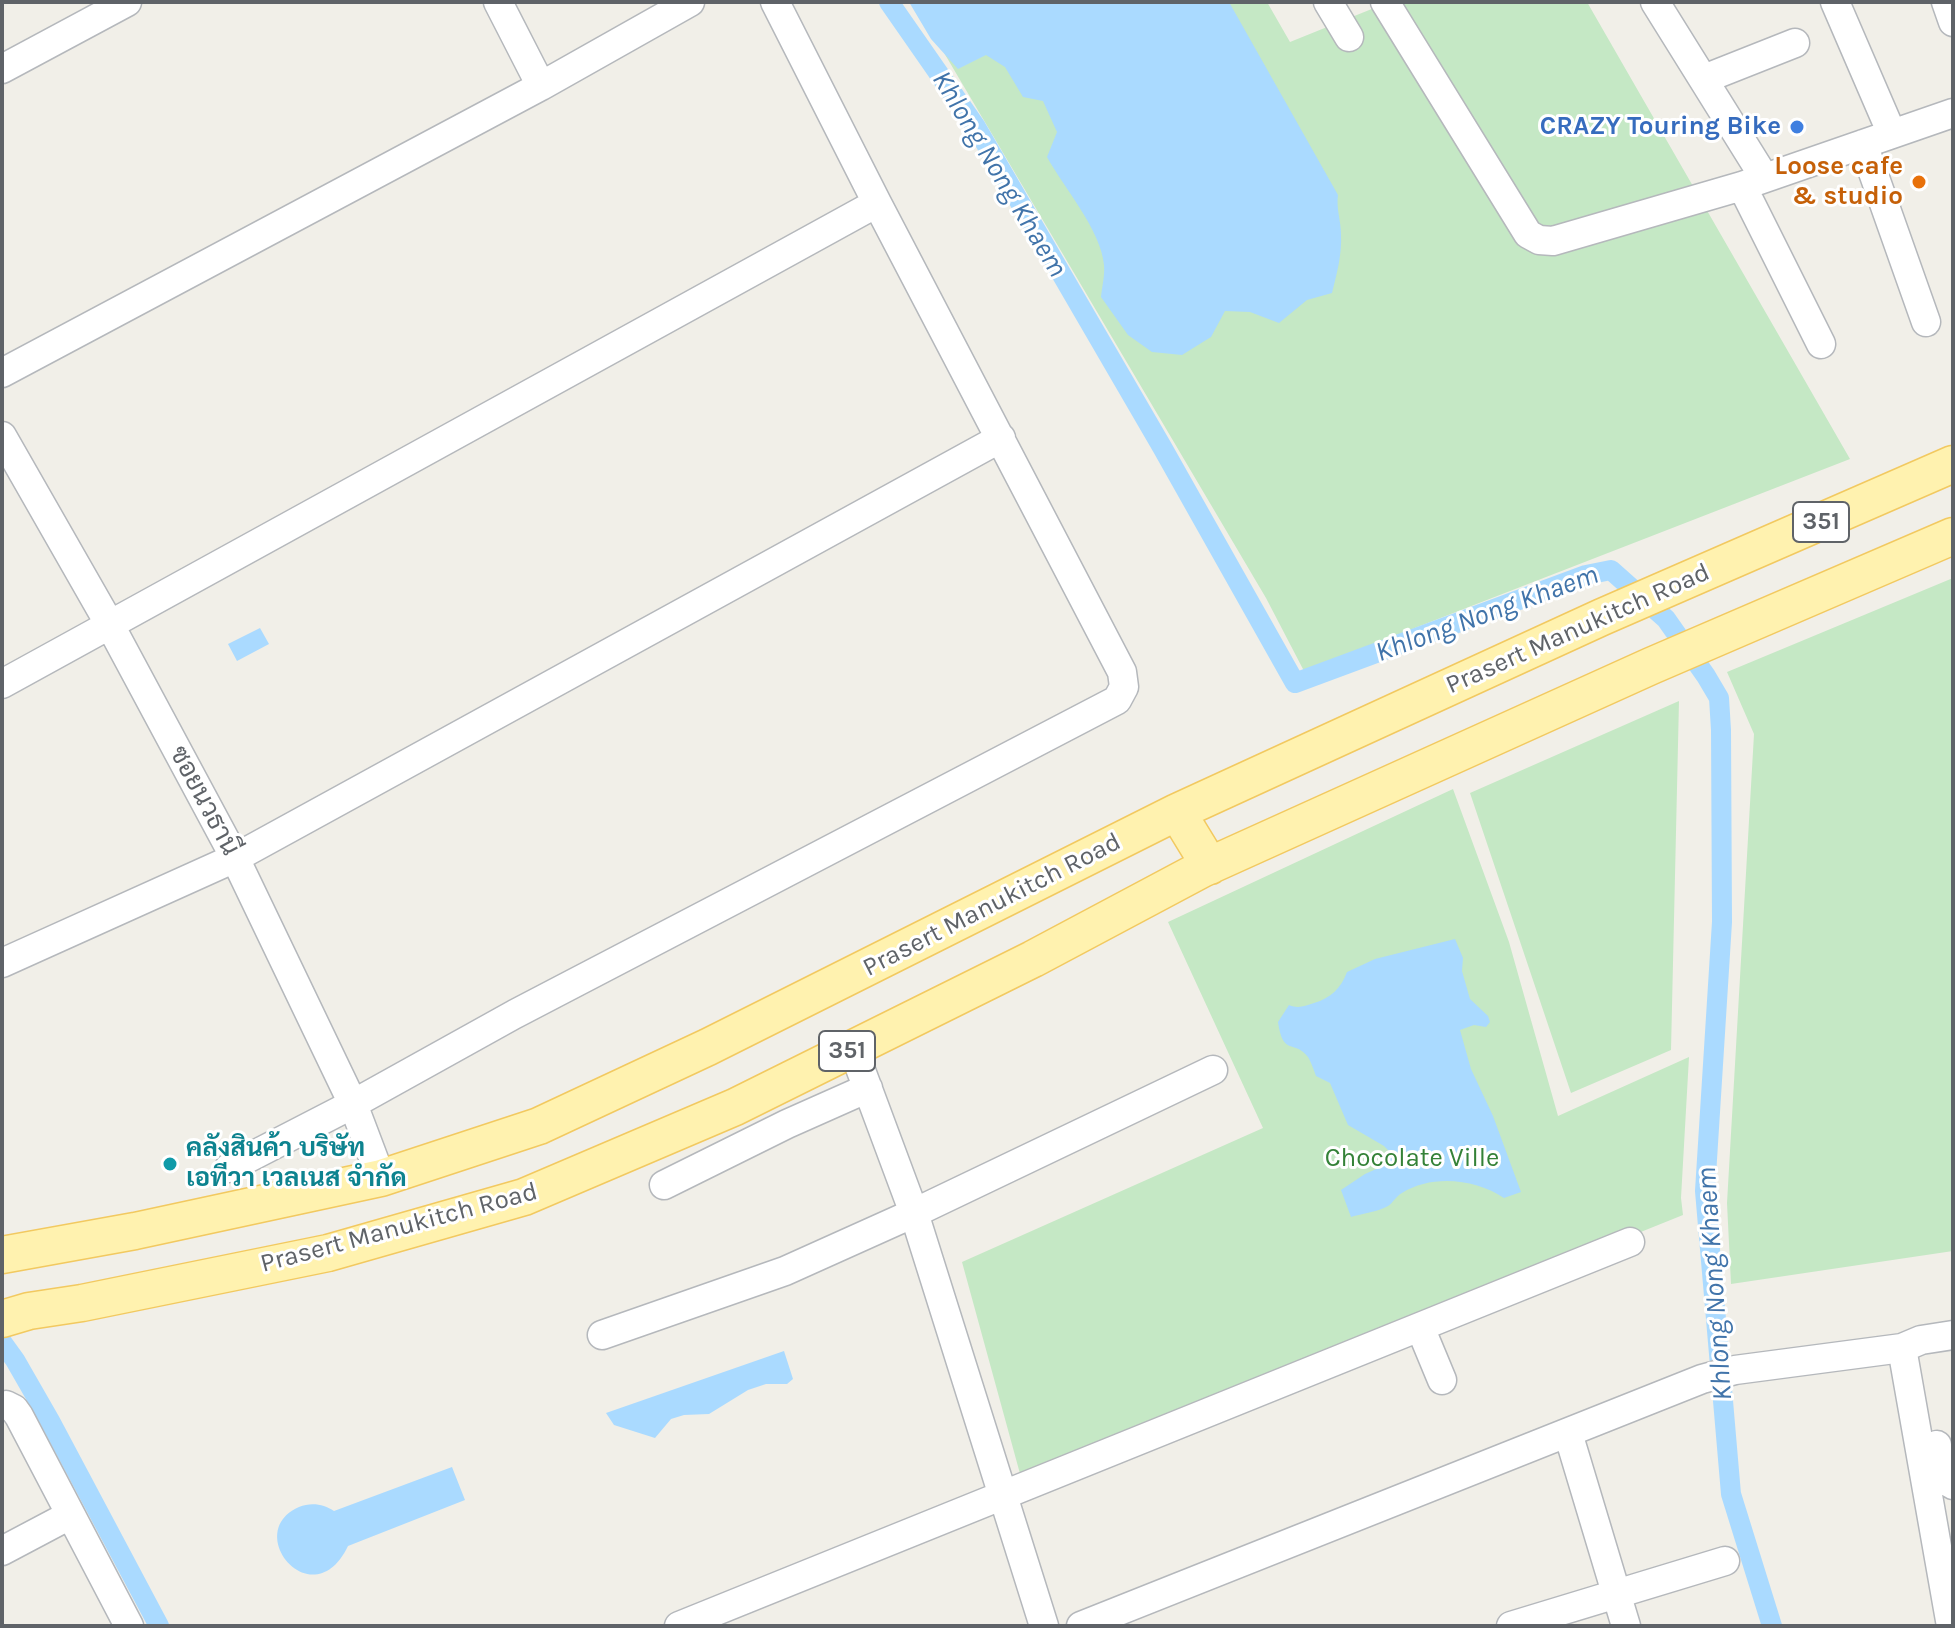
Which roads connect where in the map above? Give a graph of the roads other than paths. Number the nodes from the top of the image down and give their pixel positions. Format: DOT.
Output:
graph roads {
  1 [pos="127,2"];
  2 [pos="498,2"];
  3 [pos="690,2"];
  4 [pos="775,2"];
  5 [pos="1328,2"];
  6 [pos="1385,2"];
  7 [pos="1655,2"];
  8 [pos="1946,2"];
  9 [pos="1842,4"];
  10 [pos="1953,22"];
  11 [pos="1349,37"];
  12 [pos="1795,43"];
  13 [pos="2,69"];
  14 [pos="1704,79"];
  15 [pos="541,86"];
  16 [pos="1953,113"];
  17 [pos="1892,134"];
  18 [pos="1863,144"];
  19 [pos="1753,182"];
  20 [pos="877,203"];
  21 [pos="1926,322"];
  22 [pos="1821,344"];
  23 [pos="2,373"];
  24 [pos="2,436"];
  25 [pos="1001,438"];
  26 [pos="1953,464"];
  27 [pos="1953,536"];
  28 [pos="110,625"];
  29 [pos="2,684"];
  30 [pos="1177,812"];
  31 [pos="235,858"];
  32 [pos="1210,866"];
  33 [pos="2,963"];
  34 [pos="853,1049"];
  35 [pos="1213,1070"];
  36 [pos="868,1088"];
  37 [pos="353,1104"];
  38 [pos="229,1168"];
  39 [pos="381,1178"];
  40 [pos="664,1185"];
  41 [pos="914,1213"];
  42 [pos="1630,1242"];
  43 [pos="2,1255"];
  44 [pos="2,1319"];
  45 [pos="1420,1327"];
  46 [pos="602,1335"];
  47 [pos="1953,1335"];
  48 [pos="1912,1344"];
  49 [pos="1442,1380"];
  50 [pos="2,1406"];
  51 [pos="1568,1433"];
  52 [pos="1953,1485"];
  53 [pos="1003,1495"];
  54 [pos="70,1515"];
  55 [pos="2,1551"];
  56 [pos="1725,1561"];
  57 [pos="1617,1594"];
  58 [pos="128,1626"];
  59 [pos="679,1626"];
  60 [pos="1044,1626"];
  61 [pos="1081,1626"];
  62 [pos="1511,1626"];
  63 [pos="1626,1626"];
  64 [pos="1951,1626"];
  1 -- 13 [label="street"];
  2 -- 15 [label="street"];
  3 -- 15 [label="street"];
  4 -- 20 [label="street"];
  5 -- 11 [label="street"];
  6 -- 19 [label="street"];
  7 -- 14 [label="street"];
  8 -- 10 [label="street"];
  9 -- 17 [label="street"];
  12 -- 14 [label="street"];
  14 -- 19 [label="street"];
  15 -- 23 [label="street"];
  16 -- 17 [label="street"];
  17 -- 18 [label="street"];
  18 -- 19 [label="street"];
  18 -- 21 [label="street"];
  19 -- 22 [label="street"];
  20 -- 25 [label="street"];
  20 -- 28 [label="street"];
  24 -- 28 [label="street, ซอยนวธานี"];
  25 -- 31 [label="street"];
  25 -- 37 [label="street"];
  26 -- 30 [label="main road, Prasert Manukitch Road / 351"];
  27 -- 32 [label="main road, Prasert Manukitch Road / 351"];
  28 -- 29 [label="street"];
  28 -- 31 [label="street, ซอยนวธานี"];
  30 -- 32 [label="main road"];
  30 -- 39 [label="main road, Prasert Manukitch Road / 351"];
  31 -- 33 [label="street"];
  31 -- 37 [label="street, ซอยนวธานี"];
  32 -- 34 [label="main road, Prasert Manukitch Road / 351"];
  34 -- 36 [label="street"];
  34 -- 44 [label="main road, Prasert Manukitch Road / 351"];
  35 -- 41 [label="street"];
  36 -- 40 [label="street"];
  36 -- 41 [label="street"];
  37 -- 38 [label="street"];
  37 -- 39 [label="street, ซอยนวธานี"];
  39 -- 43 [label="main road, Prasert Manukitch Road / 351"];
  41 -- 46 [label="street"];
  41 -- 53 [label="street"];
  42 -- 45 [label="street"];
  45 -- 49 [label="street"];
  45 -- 53 [label="street"];
  47 -- 48 [label="street"];
  48 -- 51 [label="street"];
  48 -- 52 [label="street"];
  48 -- 64 [label="street"];
  50 -- 54 [label="street"];
  51 -- 57 [label="street"];
  51 -- 61 [label="street"];
  53 -- 59 [label="street"];
  53 -- 60 [label="street"];
  54 -- 55 [label="street"];
  54 -- 58 [label="street"];
  56 -- 57 [label="street"];
  57 -- 62 [label="street"];
  57 -- 63 [label="street"];
}
